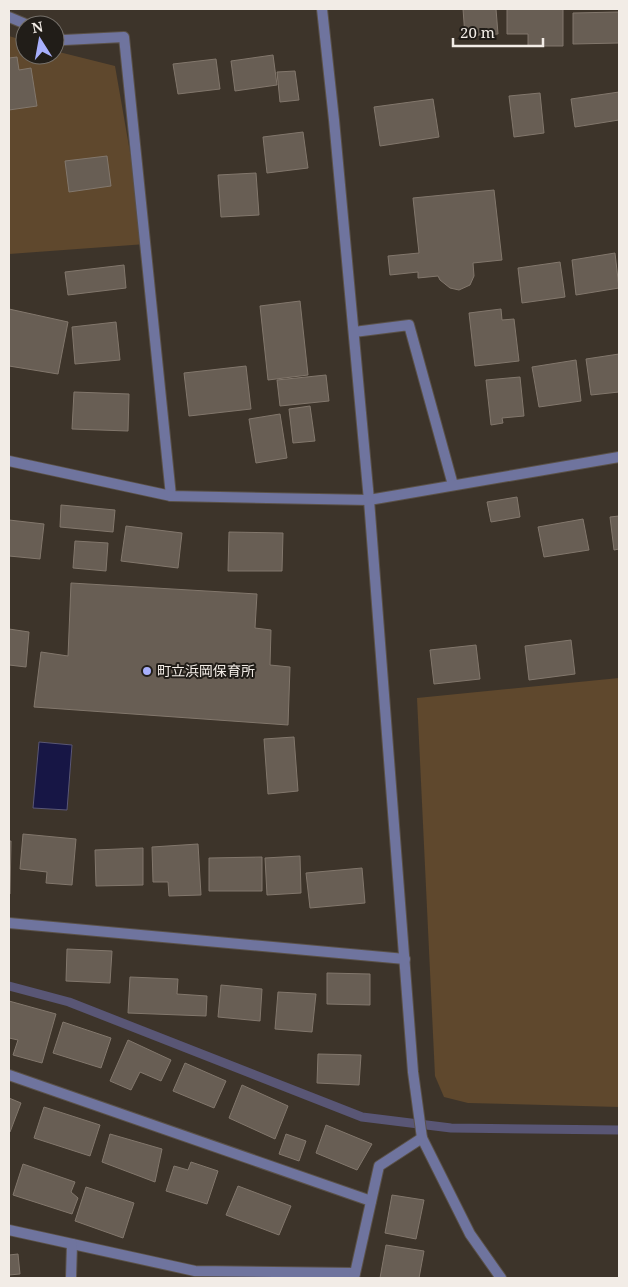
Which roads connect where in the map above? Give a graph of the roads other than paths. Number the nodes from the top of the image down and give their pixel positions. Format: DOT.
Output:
graph roads {
  1 [pos="322,9"];
  2 [pos="65,40"];
  3 [pos="354,332"];
  4 [pos="619,457"];
  5 [pos="9,461"];
  6 [pos="453,485"];
  7 [pos="172,496"];
  8 [pos="369,500"];
  9 [pos="9,923"];
  10 [pos="405,959"];
  11 [pos="9,1075"];
  12 [pos="422,1138"];
  13 [pos="371,1201"];
  14 [pos="9,1230"];
  15 [pos="72,1244"];
  16 [pos="354,1276"];
  17 [pos="70,1278"];
  18 [pos="501,1278"];
  1 -- 3 [label="street"];
  2 -- 7 [label="street"];
  3 -- 6 [label="street"];
  3 -- 8 [label="street"];
  4 -- 6 [label="street"];
  5 -- 7 [label="street"];
  6 -- 8 [label="street"];
  7 -- 8 [label="street"];
  8 -- 10 [label="street"];
  9 -- 10 [label="street"];
  10 -- 12 [label="street"];
  11 -- 13 [label="street"];
  12 -- 13 [label="street"];
  12 -- 18 [label="street"];
  13 -- 16 [label="street"];
  14 -- 15 [label="street"];
  15 -- 16 [label="street"];
  15 -- 17 [label="street"];
}
